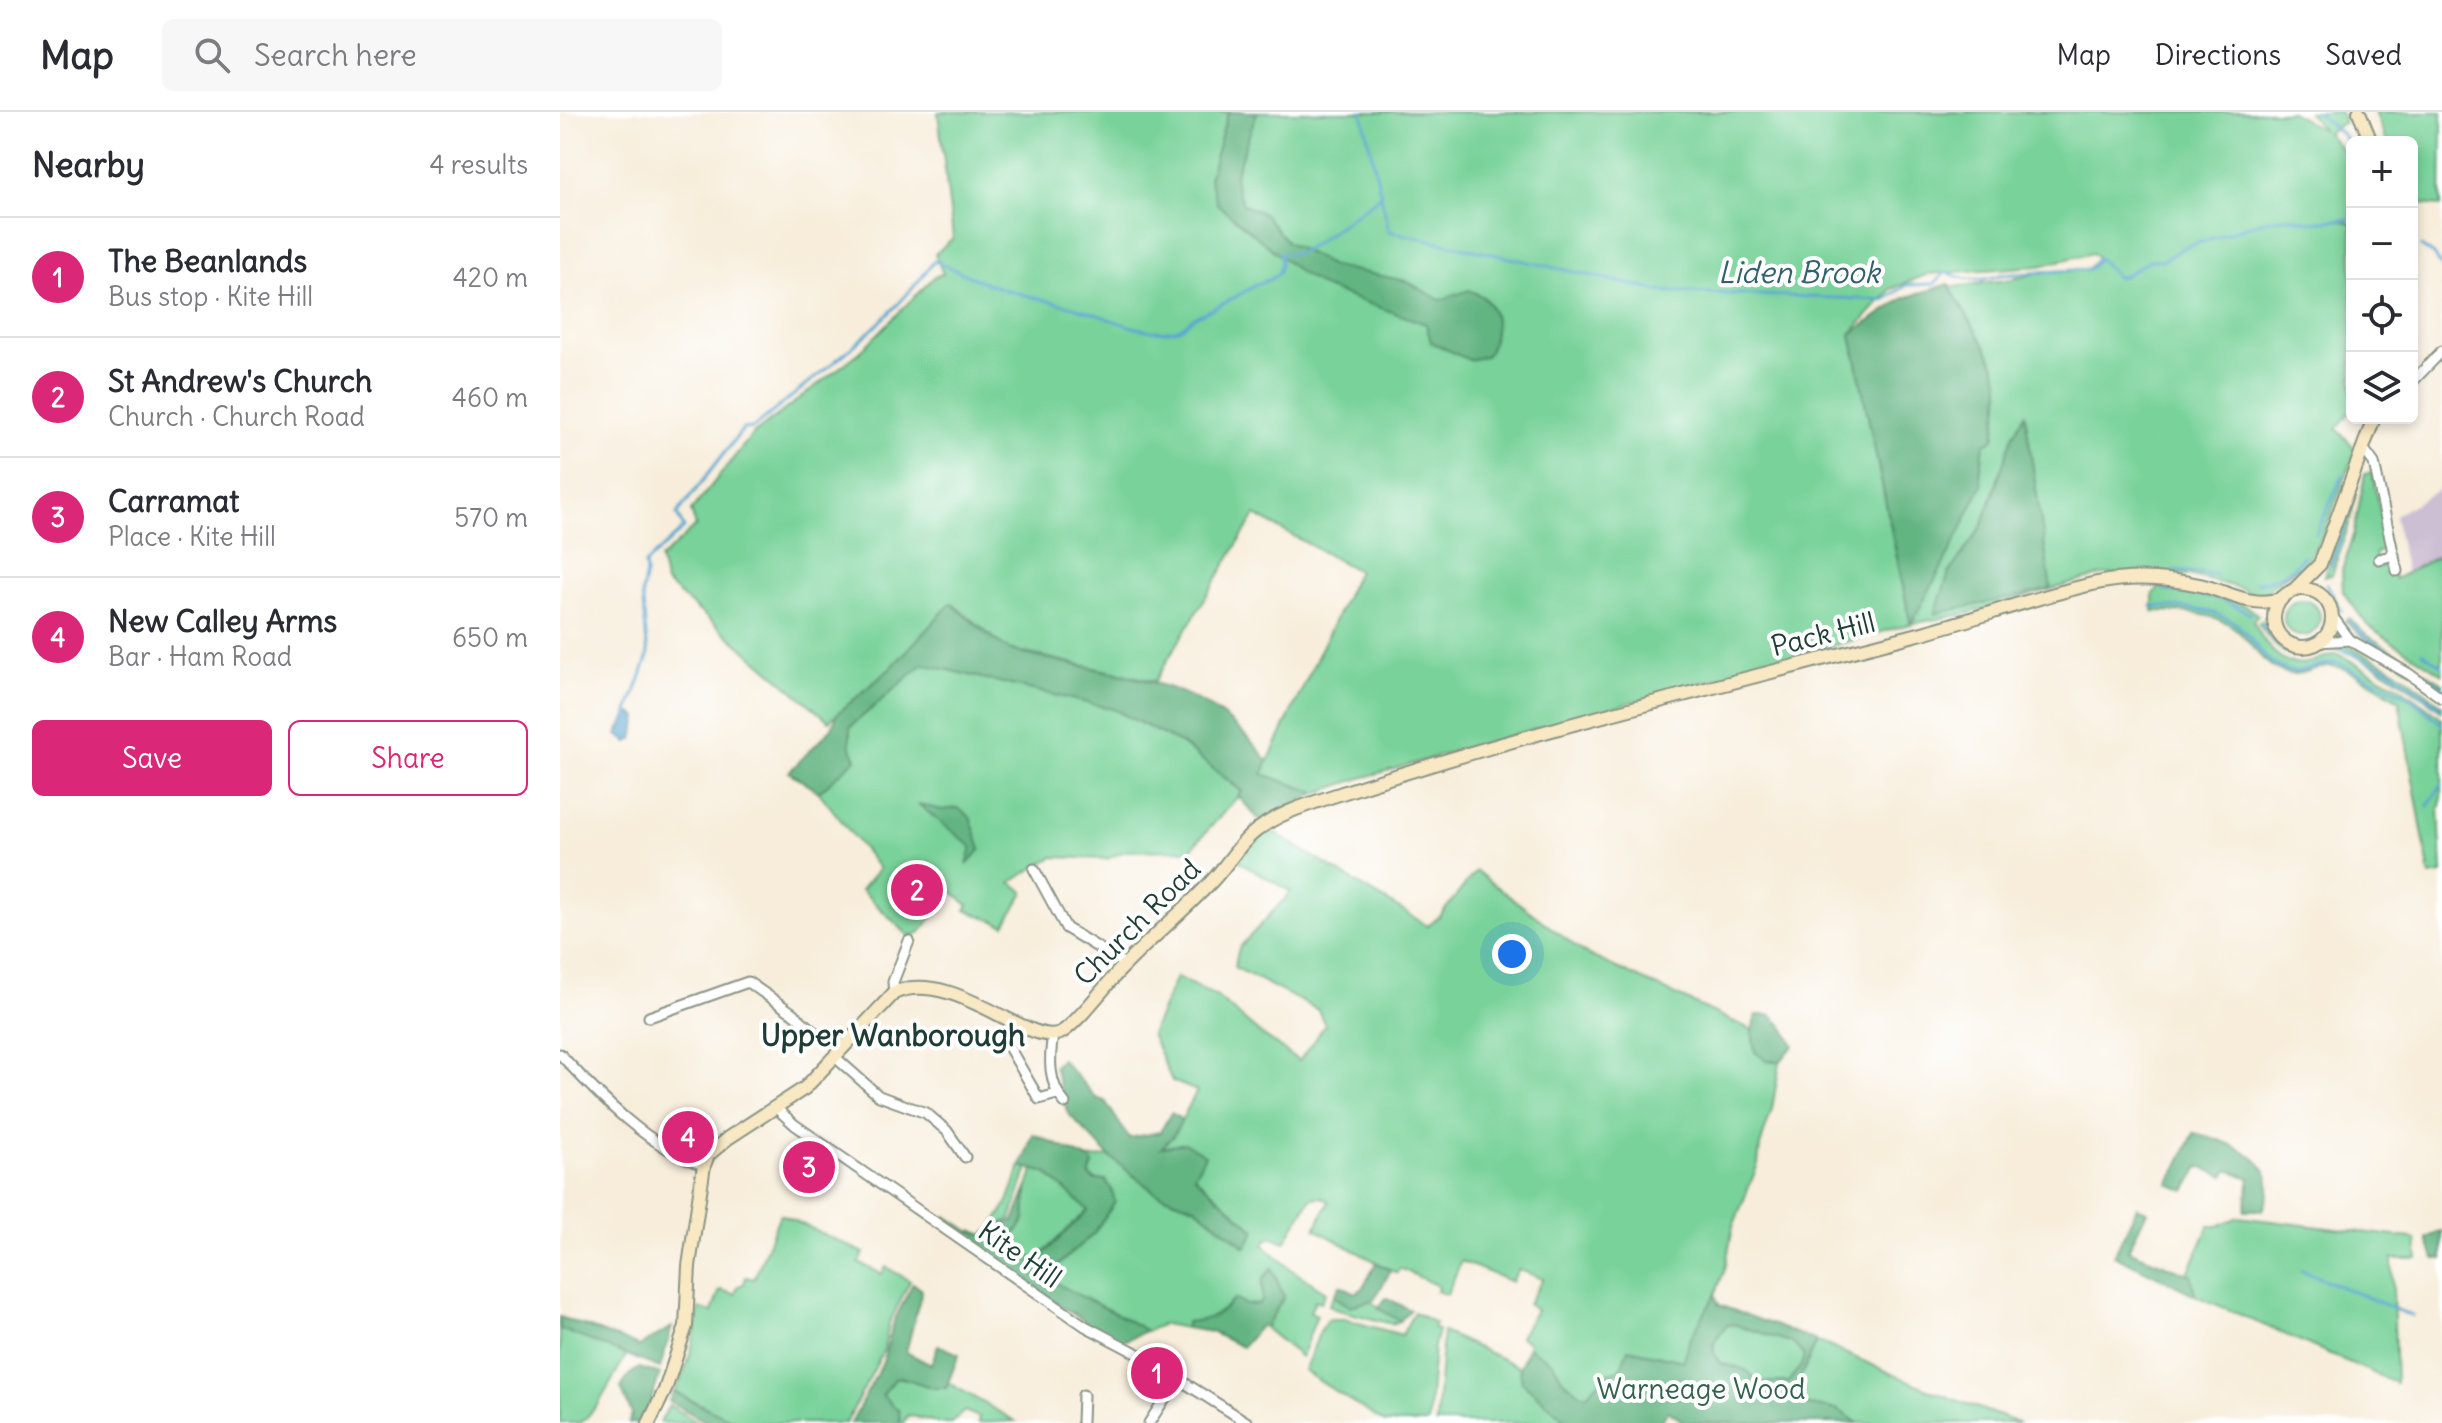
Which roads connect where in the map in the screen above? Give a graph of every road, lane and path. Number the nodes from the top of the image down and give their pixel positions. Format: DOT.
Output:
graph roads {
  1 [pos="2359,112"];
  2 [pos="2369,136"];
  3 [pos="2442,351"];
  4 [pos="2418,376"];
  5 [pos="2372,424"];
  6 [pos="2363,448"];
  7 [pos="2394,555"];
  8 [pos="2379,559"];
  9 [pos="2320,564"];
  10 [pos="2397,571"];
  11 [pos="2294,590"];
  12 [pos="2322,596"];
  13 [pos="2281,599"];
  14 [pos="2254,603"];
  15 [pos="2332,616"];
  16 [pos="2275,627"];
  17 [pos="2350,640"];
  18 [pos="2319,642"];
  19 [pos="2442,698"];
  20 [pos="1406,773"];
  21 [pos="1034,869"];
  22 [pos="909,941"];
  23 [pos="1125,964"];
  24 [pos="894,993"];
  25 [pos="649,1017"];
  26 [pos="1053,1035"];
  27 [pos="1006,1042"];
  28 [pos="839,1053"];
  29 [pos="560,1054"];
  30 [pos="1057,1094"];
  31 [pos="1065,1103"];
  32 [pos="776,1108"];
  33 [pos="965,1157"];
  34 [pos="704,1165"];
  35 [pos="1178,1378"];
  36 [pos="1083,1395"];
  37 [pos="649,1423"];
  38 [pos="1081,1423"];
  39 [pos="1150,1423"];
  40 [pos="1248,1423"];
  1 -- 2 [label="street"];
  3 -- 4 [label="street"];
  5 -- 6 [label="street"];
  6 -- 7 [label="street"];
  6 -- 9 [label="street"];
  7 -- 8 [label="street"];
  7 -- 10 [label="street"];
  9 -- 11 [label="street"];
  9 -- 12 [label="street"];
  11 -- 12 [label="street"];
  11 -- 13 [label="street"];
  12 -- 15 [label="street"];
  13 -- 14 [label="street, Pack Hill"];
  13 -- 16 [label="street"];
  14 -- 16 [label="street, Pack Hill"];
  14 -- 20 [label="street, Pack Hill"];
  15 -- 17 [label="street"];
  15 -- 18 [label="street"];
  16 -- 18 [label="street"];
  17 -- 18 [label="street"];
  17 -- 19 [label="street"];
  20 -- 23 [label="street, Church Road"];
  21 -- 23 [label="street"];
  22 -- 24 [label="street"];
  23 -- 26 [label="street, Church Road"];
  24 -- 26 [label="street"];
  24 -- 28 [label="street"];
  25 -- 28 [label="street"];
  26 -- 30 [label="street"];
  27 -- 30 [label="street"];
  28 -- 32 [label="street"];
  28 -- 33 [label="street"];
  29 -- 34 [label="street"];
  30 -- 31 [label="street"];
  32 -- 34 [label="street"];
  32 -- 35 [label="street, Kite Hill"];
  34 -- 37 [label="street"];
  35 -- 39 [label="street"];
  35 -- 40 [label="street, Kite Hill"];
  36 -- 38 [label="street"];
}
